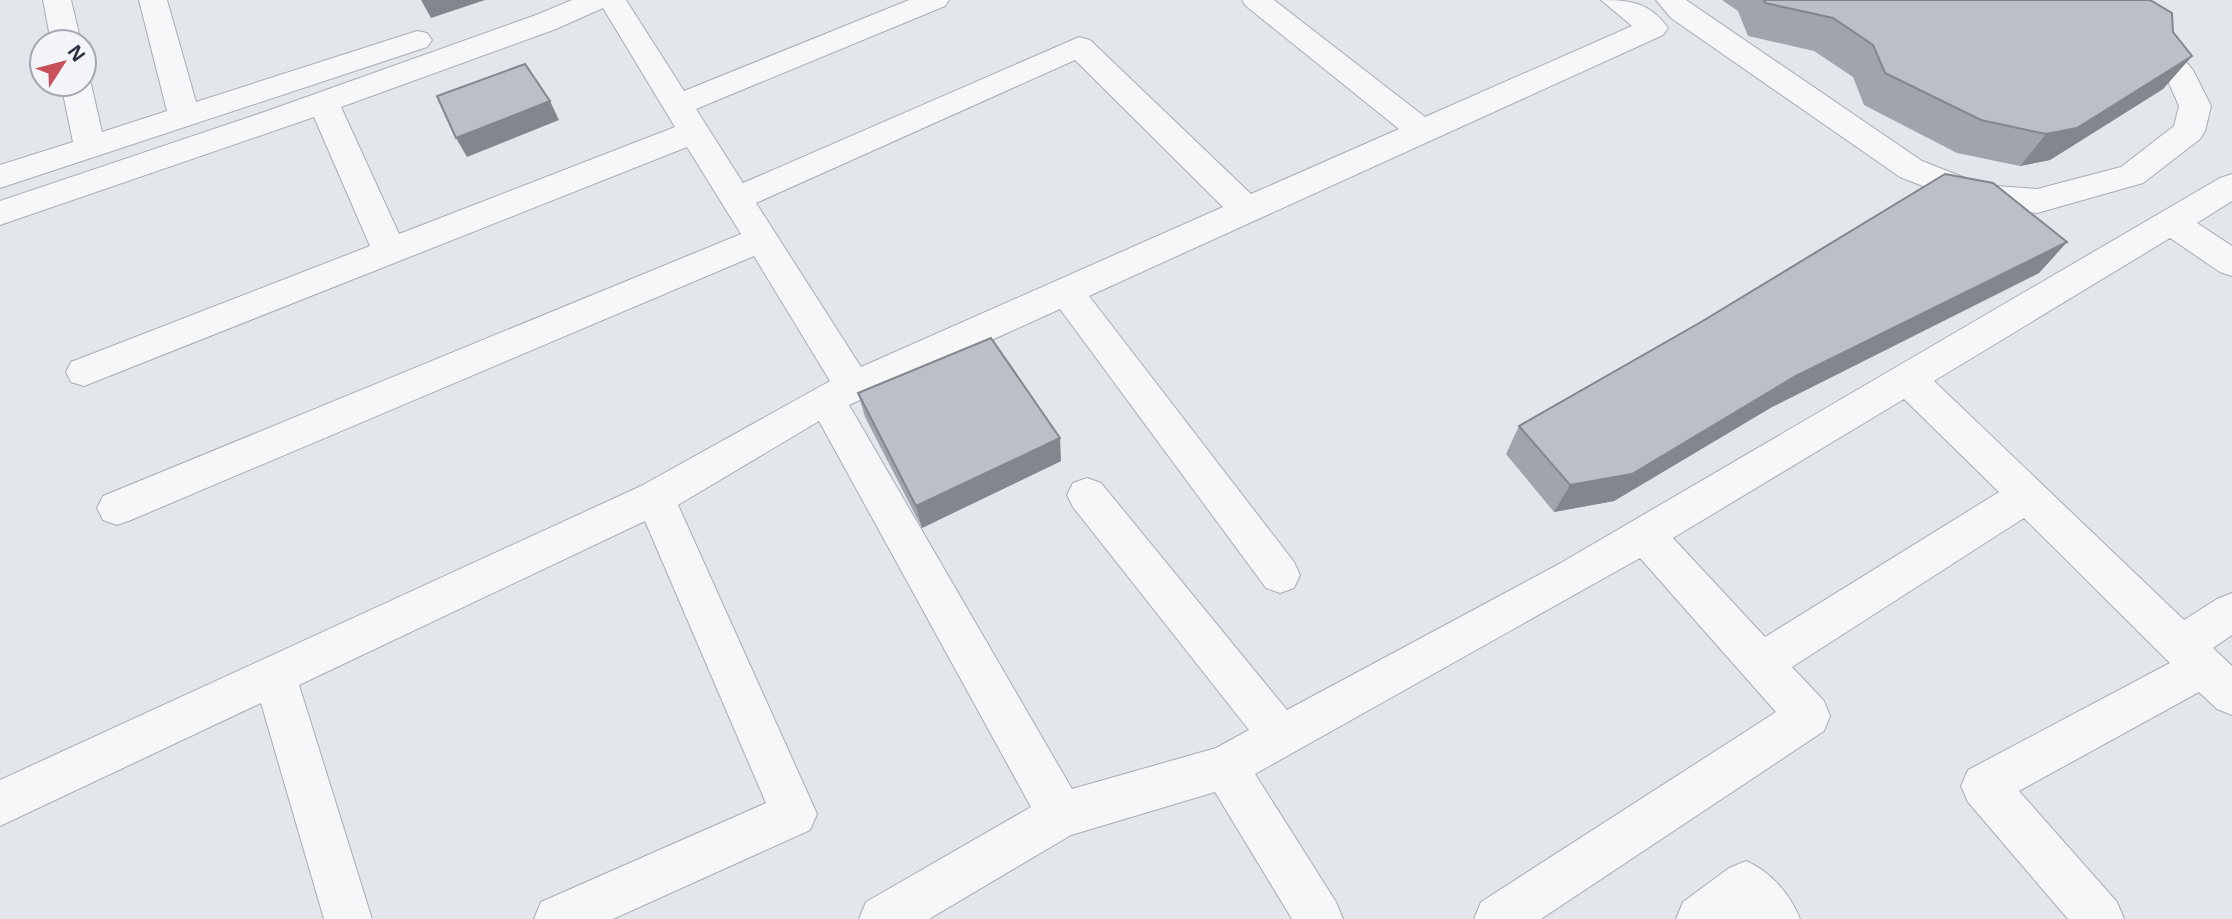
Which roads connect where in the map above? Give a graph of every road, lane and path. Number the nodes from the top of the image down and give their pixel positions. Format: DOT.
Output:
graph roads {
  1 [pos="57,0"];
  2 [pos="597,0"];
  3 [pos="612,0"];
  4 [pos="935,0"];
  5 [pos="1256,0"];
  6 [pos="1615,0"];
  7 [pos="1670,0"];
  8 [pos="2083,0"];
  9 [pos="158,1"];
  10 [pos="537,6"];
  11 [pos="63,28"];
  12 [pos="79,98"];
  13 [pos="323,102"];
  14 [pos="185,118"];
  15 [pos="686,119"];
  16 [pos="1422,131"];
  17 [pos="90,148"];
  18 [pos="0,177"];
  19 [pos="2232,186"];
  20 [pos="736,199"];
  21 [pos="2160,200"];
  22 [pos="1247,210"];
  23 [pos="0,213"];
  24 [pos="761,239"];
  25 [pos="390,252"];
  26 [pos="2232,263"];
  27 [pos="1066,291"];
  28 [pos="84,372"];
  29 [pos="1907,378"];
  30 [pos="840,393"];
  31 [pos="1087,495"];
  32 [pos="2027,495"];
  33 [pos="655,498"];
  34 [pos="117,508"];
  35 [pos="1644,534"];
  36 [pos="1280,575"];
  37 [pos="2232,612"];
  38 [pos="1761,663"];
  39 [pos="2205,669"];
  40 [pos="274,675"];
  41 [pos="1281,736"];
  42 [pos="1225,767"];
  43 [pos="0,803"];
  44 [pos="1061,815"];
  45 [pos="348,919"];
  46 [pos="558,919"];
  47 [pos="883,919"];
  48 [pos="1319,919"];
  49 [pos="1499,919"];
  50 [pos="1700,919"];
  51 [pos="1776,919"];
  52 [pos="2100,919"];
  1 -- 11 [label="street"];
  2 -- 10 [label="street"];
  3 -- 15 [label="street"];
  4 -- 15 [label="street"];
  5 -- 16 [label="street"];
  6 -- 16 [label="street"];
  7 -- 21 [label="street"];
  8 -- 21 [label="street"];
  9 -- 14 [label="street"];
  10 -- 13 [label="street"];
  10 -- 14 [label="street"];
  12 -- 17 [label="street"];
  13 -- 23 [label="street"];
  13 -- 25 [label="street"];
  14 -- 17 [label="street"];
  15 -- 20 [label="street"];
  15 -- 25 [label="street"];
  16 -- 22 [label="street"];
  17 -- 18 [label="street"];
  19 -- 21 [label="street"];
  20 -- 22 [label="street"];
  20 -- 24 [label="street"];
  21 -- 26 [label="street"];
  21 -- 29 [label="street"];
  22 -- 27 [label="street"];
  24 -- 30 [label="street"];
  24 -- 34 [label="street"];
  25 -- 28 [label="street"];
  27 -- 30 [label="street"];
  27 -- 36 [label="street"];
  29 -- 32 [label="street"];
  29 -- 35 [label="street"];
  30 -- 33 [label="street"];
  30 -- 44 [label="street"];
  31 -- 41 [label="street"];
  32 -- 38 [label="street"];
  32 -- 39 [label="street"];
  33 -- 40 [label="street"];
  33 -- 46 [label="street"];
  35 -- 38 [label="street"];
  35 -- 41 [label="street"];
  37 -- 39 [label="street"];
  38 -- 49 [label="street"];
  39 -- 52 [label="street"];
  40 -- 43 [label="street"];
  40 -- 45 [label="street"];
  41 -- 42 [label="street"];
  42 -- 44 [label="street"];
  42 -- 48 [label="street"];
  44 -- 47 [label="street"];
  50 -- 51 [label="street"];
}
